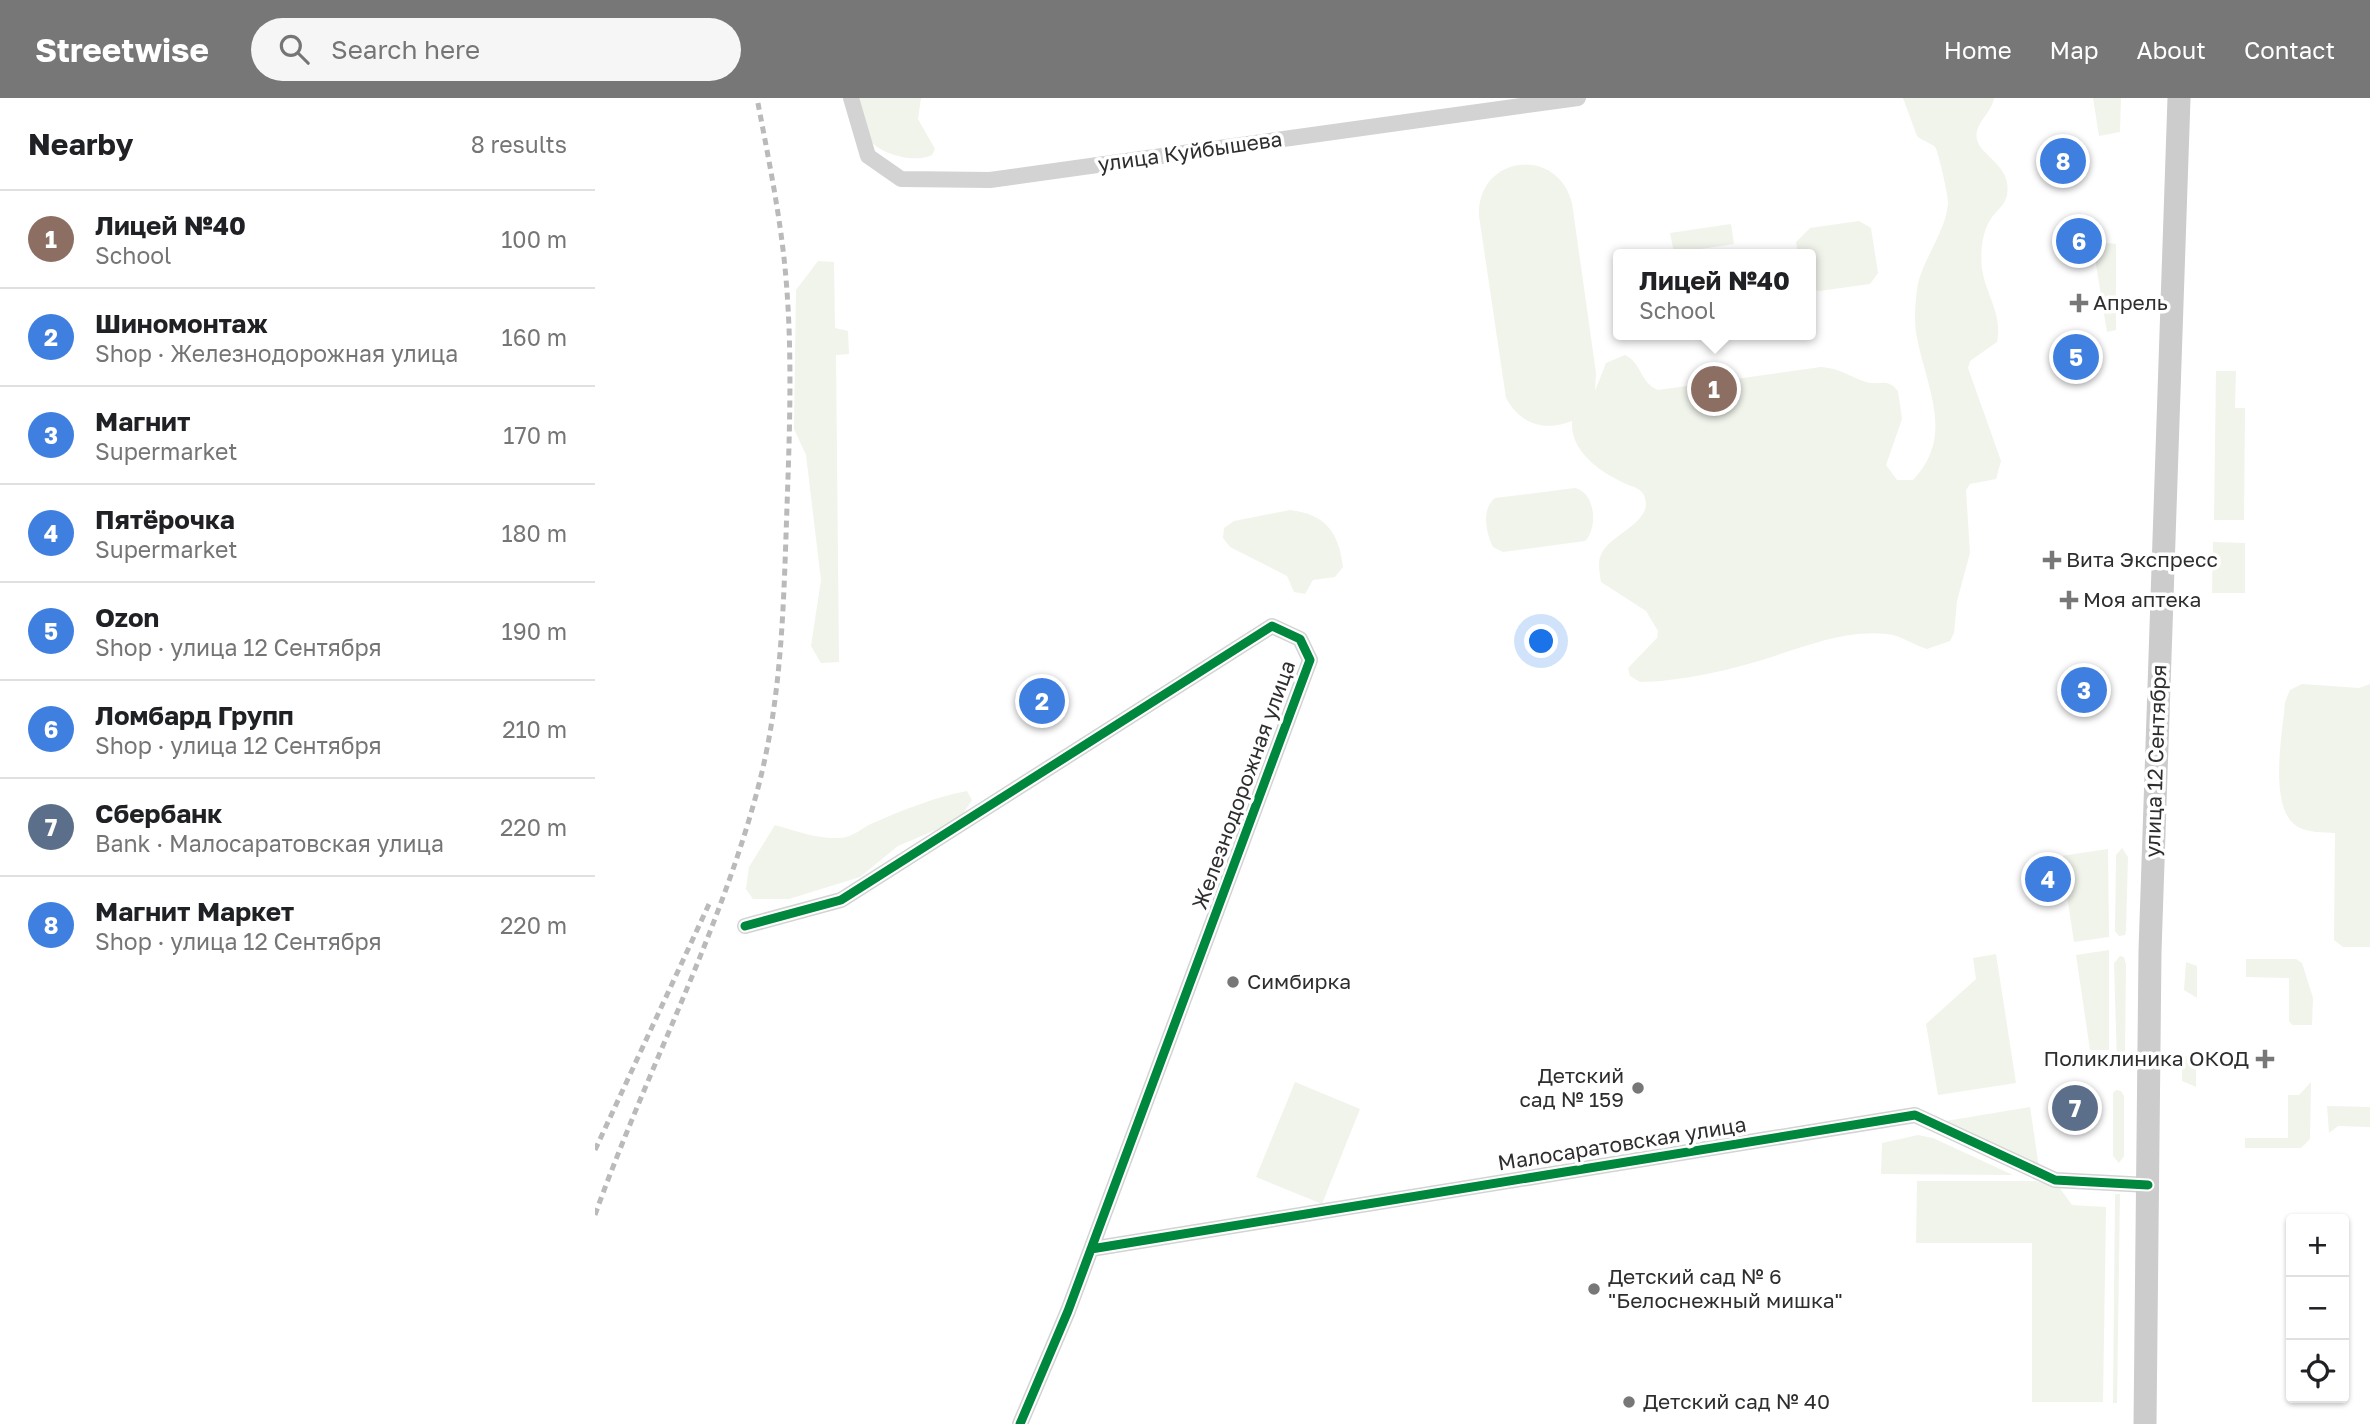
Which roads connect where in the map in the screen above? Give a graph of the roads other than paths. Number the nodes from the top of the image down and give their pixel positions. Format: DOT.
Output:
graph roads {
  1 [pos="851,98"];
  2 [pos="1579,98"];
  3 [pos="2179,98"];
  4 [pos="745,926"];
  5 [pos="2148,1185"];
  6 [pos="1091,1249"];
  7 [pos="1020,1424"];
  8 [pos="2145,1424"];
  1 -- 2 [label="street, улица Куйбышева"];
  3 -- 5 [label="main road, улица 12 Сентября"];
  4 -- 6 [label="street, Железнодорожная улица"];
  5 -- 6 [label="street, Малосаратовская улица"];
  5 -- 8 [label="main road, улица 12 Сентября"];
  6 -- 7 [label="street, Железнодорожная улица"];
}
